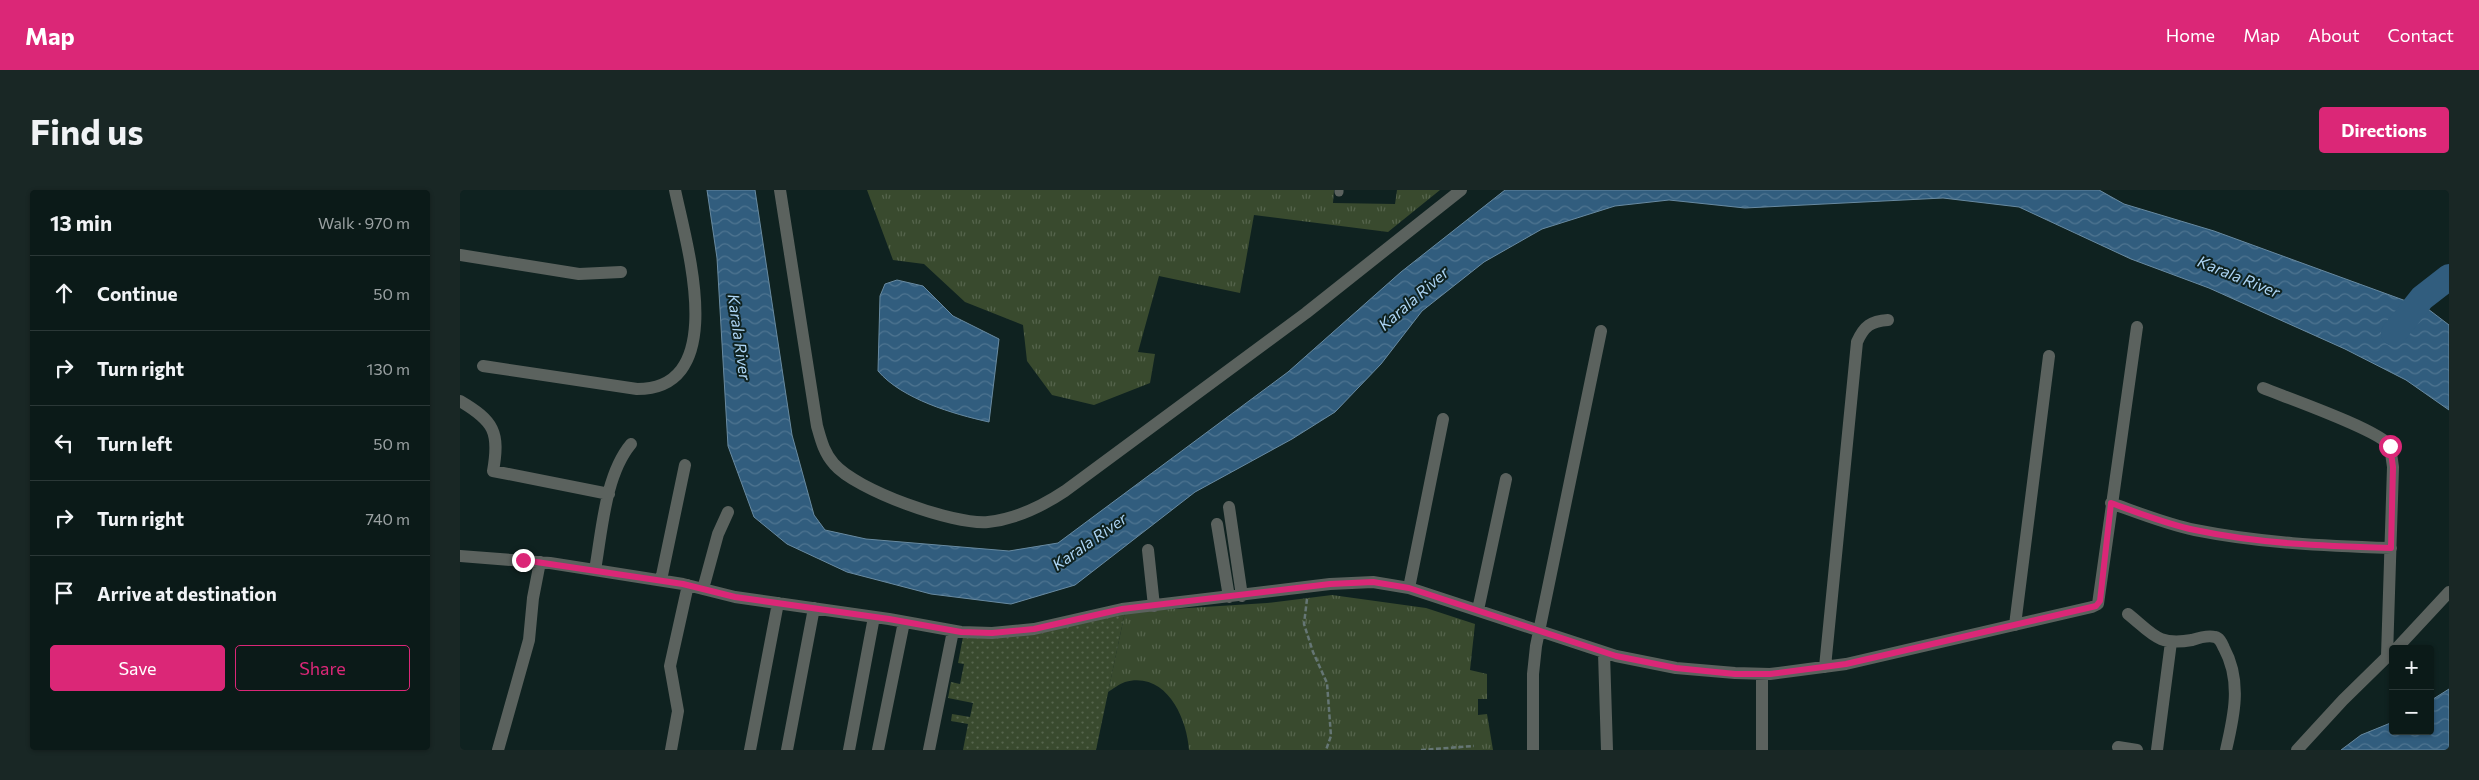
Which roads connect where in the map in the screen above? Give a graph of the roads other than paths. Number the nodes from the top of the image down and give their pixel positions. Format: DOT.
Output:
graph roads {
  1 [pos="675,190"];
  2 [pos="780,190"];
  3 [pos="1461,190"];
  4 [pos="460,255"];
  5 [pos="621,272"];
  6 [pos="1888,320"];
  7 [pos="2137,327"];
  8 [pos="1601,331"];
  9 [pos="2049,356"];
  10 [pos="483,366"];
  11 [pos="2263,388"];
  12 [pos="460,401"];
  13 [pos="1443,419"];
  14 [pos="631,444"];
  15 [pos="685,465"];
  16 [pos="1506,480"];
  17 [pos="609,494"];
  18 [pos="2111,503"];
  19 [pos="1229,506"];
  20 [pos="728,512"];
  21 [pos="1217,524"];
  22 [pos="2391,548"];
  23 [pos="1148,550"];
  24 [pos="460,556"];
  25 [pos="540,562"];
  26 [pos="595,570"];
  27 [pos="661,580"];
  28 [pos="688,585"];
  29 [pos="1409,588"];
  30 [pos="703,589"];
  31 [pos="2449,592"];
  32 [pos="1236,597"];
  33 [pos="778,603"];
  34 [pos="1154,606"];
  35 [pos="814,608"];
  36 [pos="1478,610"];
  37 [pos="2128,614"];
  38 [pos="874,617"];
  39 [pos="904,622"];
  40 [pos="2015,625"];
  41 [pos="1539,630"];
  42 [pos="953,631"];
  43 [pos="2171,642"];
  44 [pos="2392,645"];
  45 [pos="2399,645"];
  46 [pos="1604,652"];
  47 [pos="2389,655"];
  48 [pos="1825,667"];
  49 [pos="1762,674"];
  50 [pos="2118,747"];
  51 [pos="498,750"];
  52 [pos="671,750"];
  53 [pos="750,750"];
  54 [pos="787,750"];
  55 [pos="848,750"];
  56 [pos="878,750"];
  57 [pos="929,750"];
  58 [pos="1533,750"];
  59 [pos="1607,750"];
  60 [pos="1762,750"];
  61 [pos="2137,750"];
  62 [pos="2157,750"];
  63 [pos="2226,750"];
  64 [pos="2297,750"];
  1 -- 10 [label="street"];
  2 -- 3 [label="street"];
  4 -- 5 [label="street"];
  6 -- 48 [label="street"];
  7 -- 18 [label="street"];
  8 -- 41 [label="street"];
  9 -- 40 [label="street"];
  11 -- 22 [label="street"];
  12 -- 17 [label="street"];
  13 -- 29 [label="street"];
  14 -- 17 [label="street"];
  15 -- 27 [label="street"];
  16 -- 36 [label="street"];
  17 -- 26 [label="street"];
  18 -- 22 [label="street"];
  18 -- 40 [label="street"];
  19 -- 32 [label="street"];
  20 -- 30 [label="street"];
  21 -- 32 [label="street"];
  22 -- 44 [label="street"];
  23 -- 34 [label="street"];
  24 -- 25 [label="street"];
  25 -- 26 [label="street"];
  25 -- 51 [label="street"];
  26 -- 27 [label="street"];
  27 -- 28 [label="street"];
  28 -- 30 [label="street"];
  28 -- 52 [label="street"];
  29 -- 32 [label="street"];
  29 -- 36 [label="street"];
  30 -- 33 [label="street"];
  31 -- 45 [label="street"];
  32 -- 34 [label="street"];
  33 -- 35 [label="street"];
  33 -- 53 [label="street"];
  34 -- 42 [label="street"];
  35 -- 38 [label="street"];
  35 -- 54 [label="street"];
  36 -- 41 [label="street"];
  37 -- 43 [label="street"];
  38 -- 39 [label="street"];
  38 -- 55 [label="street"];
  39 -- 42 [label="street"];
  39 -- 56 [label="street"];
  40 -- 48 [label="street"];
  41 -- 46 [label="street"];
  41 -- 58 [label="street"];
  42 -- 57 [label="street"];
  43 -- 62 [label="street"];
  43 -- 63 [label="street"];
  46 -- 49 [label="street"];
  46 -- 59 [label="street"];
  47 -- 64 [label="street"];
  48 -- 49 [label="street"];
  49 -- 60 [label="street"];
  50 -- 61 [label="street"];
}
